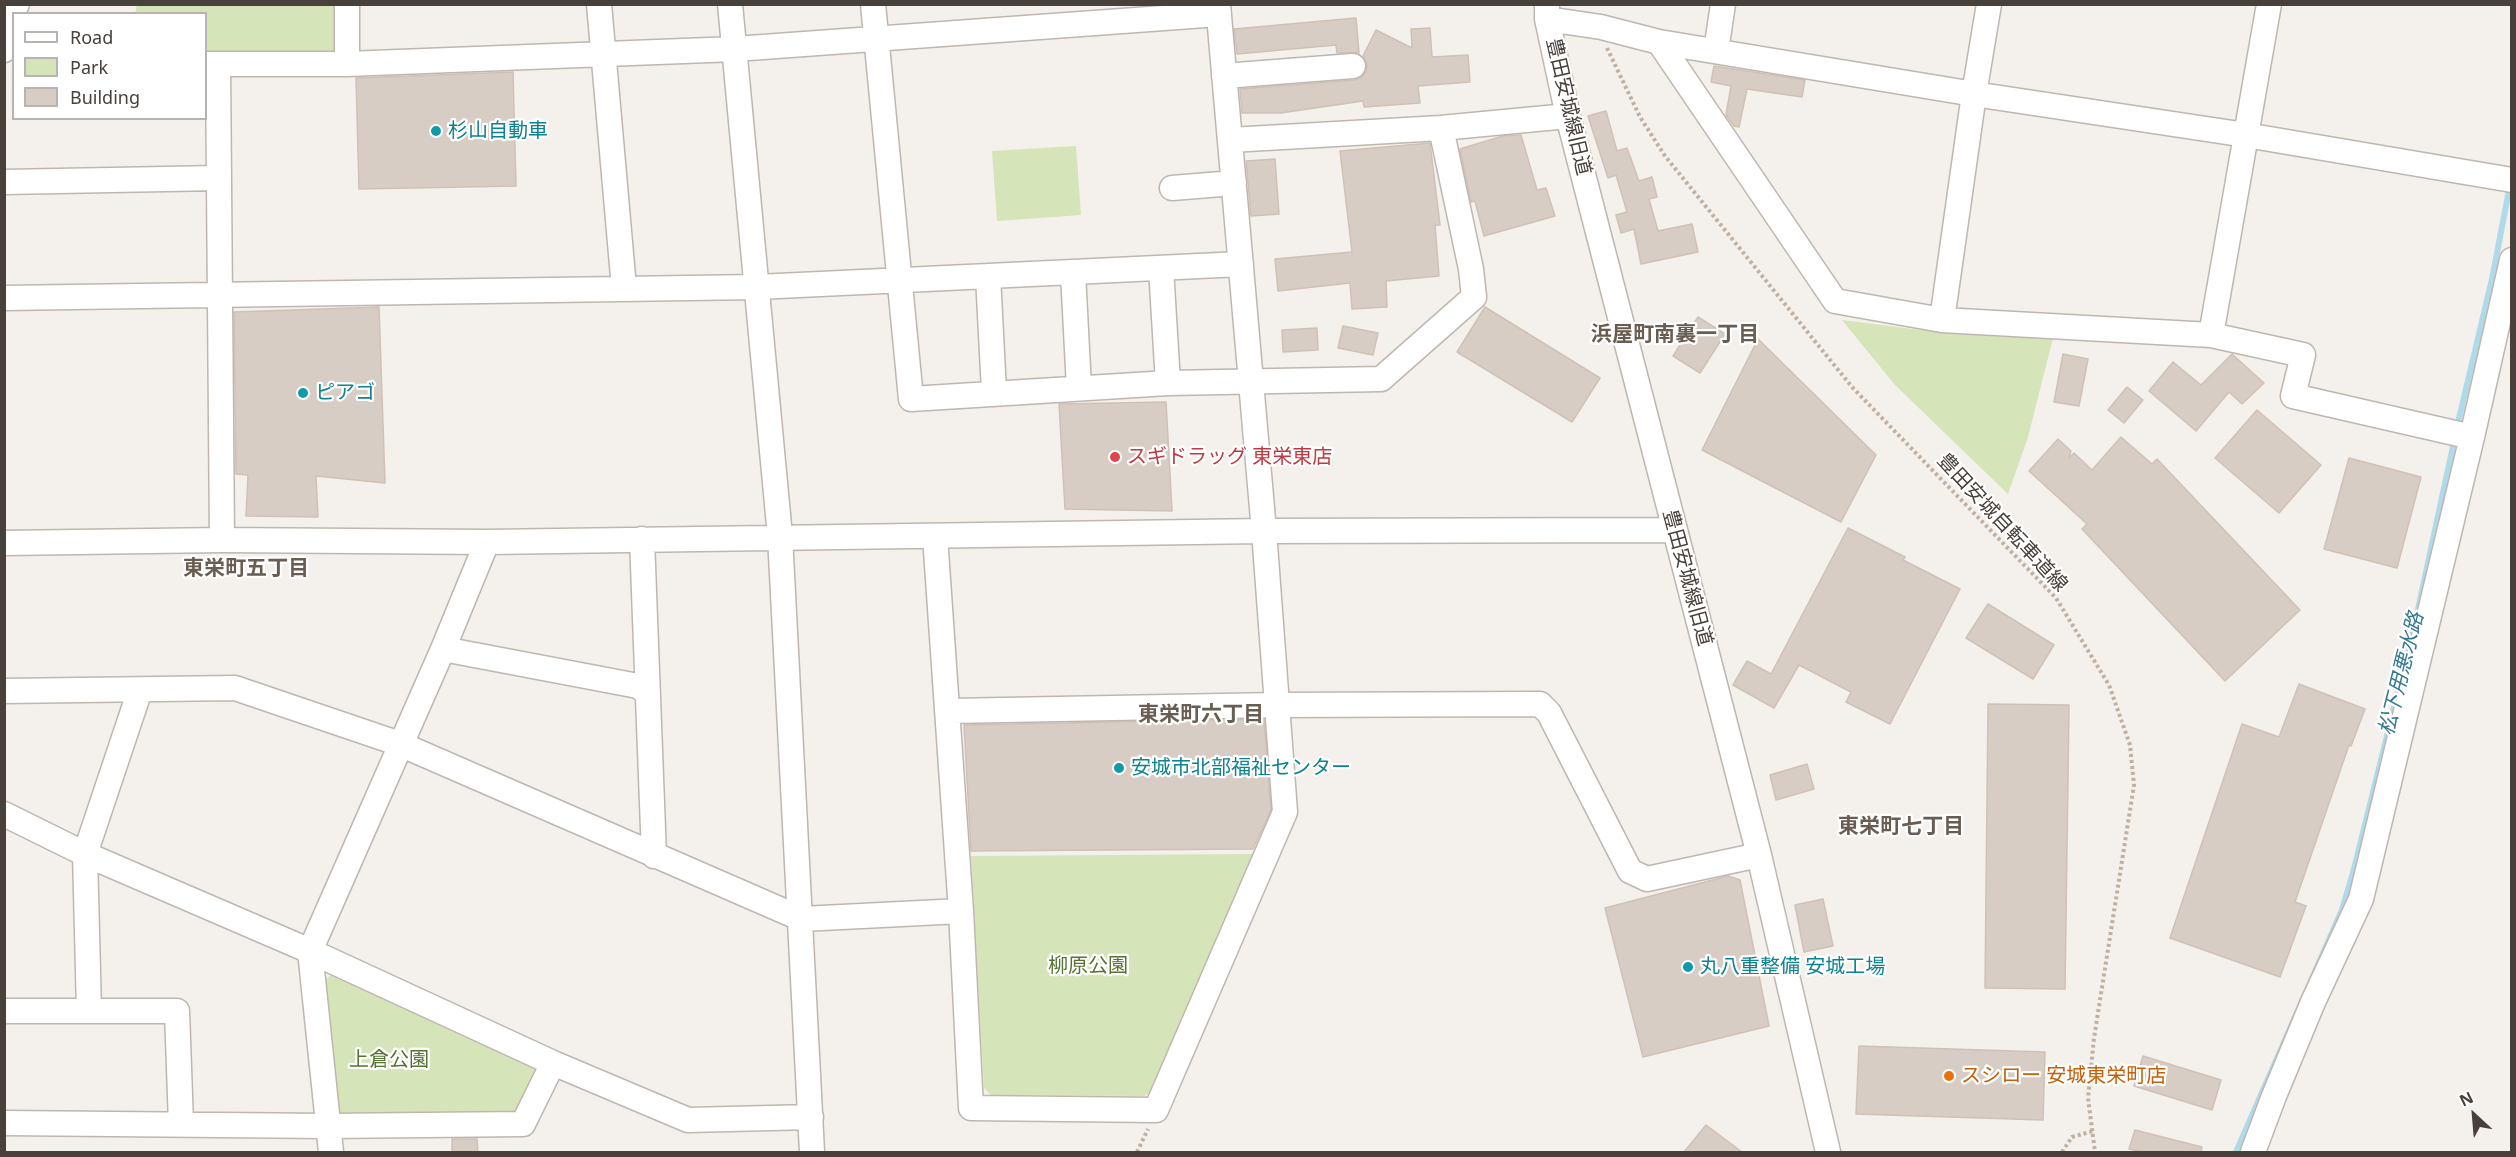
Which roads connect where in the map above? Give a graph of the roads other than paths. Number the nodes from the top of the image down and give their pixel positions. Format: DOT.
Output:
graph roads {
  1 [pos="347,4"];
  2 [pos="599,4"];
  3 [pos="730,4"];
  4 [pos="873,4"];
  5 [pos="1724,4"];
  6 [pos="1989,4"];
  7 [pos="2269,4"];
  8 [pos="1218,9"];
  9 [pos="1547,12"];
  10 [pos="12,13"];
  11 [pos="4,27"];
  12 [pos="12,37"];
  13 [pos="876,38"];
  14 [pos="1659,42"];
  15 [pos="735,49"];
  16 [pos="4,50"];
  17 [pos="1716,51"];
  18 [pos="603,55"];
  19 [pos="347,63"];
  20 [pos="212,64"];
  21 [pos="1353,66"];
  22 [pos="1224,76"];
  23 [pos="1974,94"];
  24 [pos="1568,116"];
  25 [pos="1441,128"];
  26 [pos="2246,135"];
  27 [pos="1230,140"];
  28 [pos="219,178"];
  29 [pos="2507,180"];
  30 [pos="4,182"];
  31 [pos="1234,183"];
  32 [pos="1172,188"];
  33 [pos="2511,260"];
  34 [pos="1241,264"];
  35 [pos="1161,268"];
  36 [pos="1073,273"];
  37 [pos="988,276"];
  38 [pos="898,280"];
  39 [pos="757,287"];
  40 [pos="624,288"];
  41 [pos="220,296"];
  42 [pos="4,298"];
  43 [pos="1942,320"];
  44 [pos="2211,335"];
  45 [pos="1250,382"];
  46 [pos="1168,383"];
  47 [pos="1079,388"];
  48 [pos="994,392"];
  49 [pos="2461,435"];
  50 [pos="1674,530"];
  51 [pos="1264,531"];
  52 [pos="780,536"];
  53 [pos="935,536"];
  54 [pos="222,540"];
  55 [pos="642,540"];
  56 [pos="487,542"];
  57 [pos="4,543"];
  58 [pos="442,649"];
  59 [pos="140,690"];
  60 [pos="4,691"];
  61 [pos="648,694"];
  62 [pos="1276,705"];
  63 [pos="949,711"];
  64 [pos="400,744"];
  65 [pos="4,814"];
  66 [pos="85,854"];
  67 [pos="1759,855"];
  68 [pos="654,856"];
  69 [pos="962,911"];
  70 [pos="802,919"];
  71 [pos="310,951"];
  72 [pos="4,1011"];
  73 [pos="89,1011"];
  74 [pos="553,1063"];
  75 [pos="811,1117"];
  76 [pos="4,1123"];
  77 [pos="181,1124"];
  78 [pos="327,1126"];
  79 [pos="331,1152"];
  80 [pos="813,1152"];
  81 [pos="1828,1152"];
  82 [pos="2253,1152"];
  1 -- 19 [label="street"];
  2 -- 18 [label="street"];
  3 -- 15 [label="street"];
  4 -- 13 [label="street"];
  5 -- 17 [label="street"];
  6 -- 23 [label="street"];
  7 -- 26 [label="street"];
  8 -- 13 [label="street"];
  8 -- 22 [label="street"];
  9 -- 14 [label="street"];
  9 -- 24 [label="street, 豊田安城線旧道"];
  10 -- 11 [label="street"];
  12 -- 16 [label="street"];
  13 -- 15 [label="street"];
  13 -- 38 [label="street"];
  14 -- 17 [label="street"];
  14 -- 43 [label="street"];
  15 -- 18 [label="street"];
  15 -- 39 [label="street"];
  17 -- 23 [label="street"];
  18 -- 19 [label="street"];
  18 -- 40 [label="street"];
  19 -- 20 [label="street"];
  20 -- 28 [label="street"];
  21 -- 22 [label="street"];
  22 -- 27 [label="street"];
  23 -- 26 [label="street"];
  23 -- 43 [label="street"];
  24 -- 25 [label="street"];
  24 -- 50 [label="street, 豊田安城線旧道"];
  25 -- 27 [label="street"];
  25 -- 45 [label="street"];
  26 -- 29 [label="street"];
  26 -- 44 [label="street"];
  27 -- 31 [label="street"];
  28 -- 30 [label="street"];
  28 -- 41 [label="street"];
  31 -- 32 [label="street"];
  31 -- 34 [label="street"];
  33 -- 49 [label="street"];
  34 -- 35 [label="street"];
  34 -- 45 [label="street"];
  35 -- 36 [label="street"];
  35 -- 46 [label="street"];
  36 -- 37 [label="street"];
  36 -- 47 [label="street"];
  37 -- 38 [label="street"];
  37 -- 48 [label="street"];
  38 -- 39 [label="street"];
  38 -- 48 [label="street"];
  39 -- 40 [label="street"];
  39 -- 52 [label="street"];
  40 -- 41 [label="street"];
  41 -- 42 [label="street"];
  41 -- 54 [label="street"];
  43 -- 44 [label="street"];
  44 -- 49 [label="street"];
  45 -- 46 [label="street"];
  45 -- 51 [label="street"];
  46 -- 47 [label="street"];
  47 -- 48 [label="street"];
  49 -- 82 [label="street"];
  50 -- 51 [label="street"];
  50 -- 67 [label="street, 豊田安城線旧道"];
  51 -- 53 [label="street"];
  51 -- 62 [label="street"];
  52 -- 53 [label="street"];
  52 -- 55 [label="street"];
  52 -- 70 [label="street"];
  53 -- 63 [label="street"];
  54 -- 56 [label="street"];
  54 -- 57 [label="street"];
  55 -- 56 [label="street"];
  55 -- 61 [label="street"];
  56 -- 58 [label="street"];
  58 -- 61 [label="street"];
  58 -- 64 [label="street"];
  59 -- 60 [label="street"];
  59 -- 64 [label="street"];
  59 -- 66 [label="street"];
  61 -- 68 [label="street"];
  62 -- 63 [label="street"];
  62 -- 67 [label="street"];
  62 -- 69 [label="street"];
  63 -- 69 [label="street"];
  64 -- 68 [label="street"];
  64 -- 71 [label="street"];
  65 -- 66 [label="street"];
  66 -- 71 [label="street"];
  66 -- 73 [label="street"];
  67 -- 81 [label="street, 豊田安城線旧道"];
  68 -- 70 [label="street"];
  69 -- 70 [label="street"];
  70 -- 75 [label="street"];
  71 -- 74 [label="street"];
  71 -- 78 [label="street"];
  72 -- 73 [label="street"];
  73 -- 77 [label="street"];
  74 -- 75 [label="street"];
  74 -- 78 [label="street"];
  75 -- 80 [label="street"];
  76 -- 77 [label="street"];
  77 -- 78 [label="street"];
  78 -- 79 [label="street"];
}
